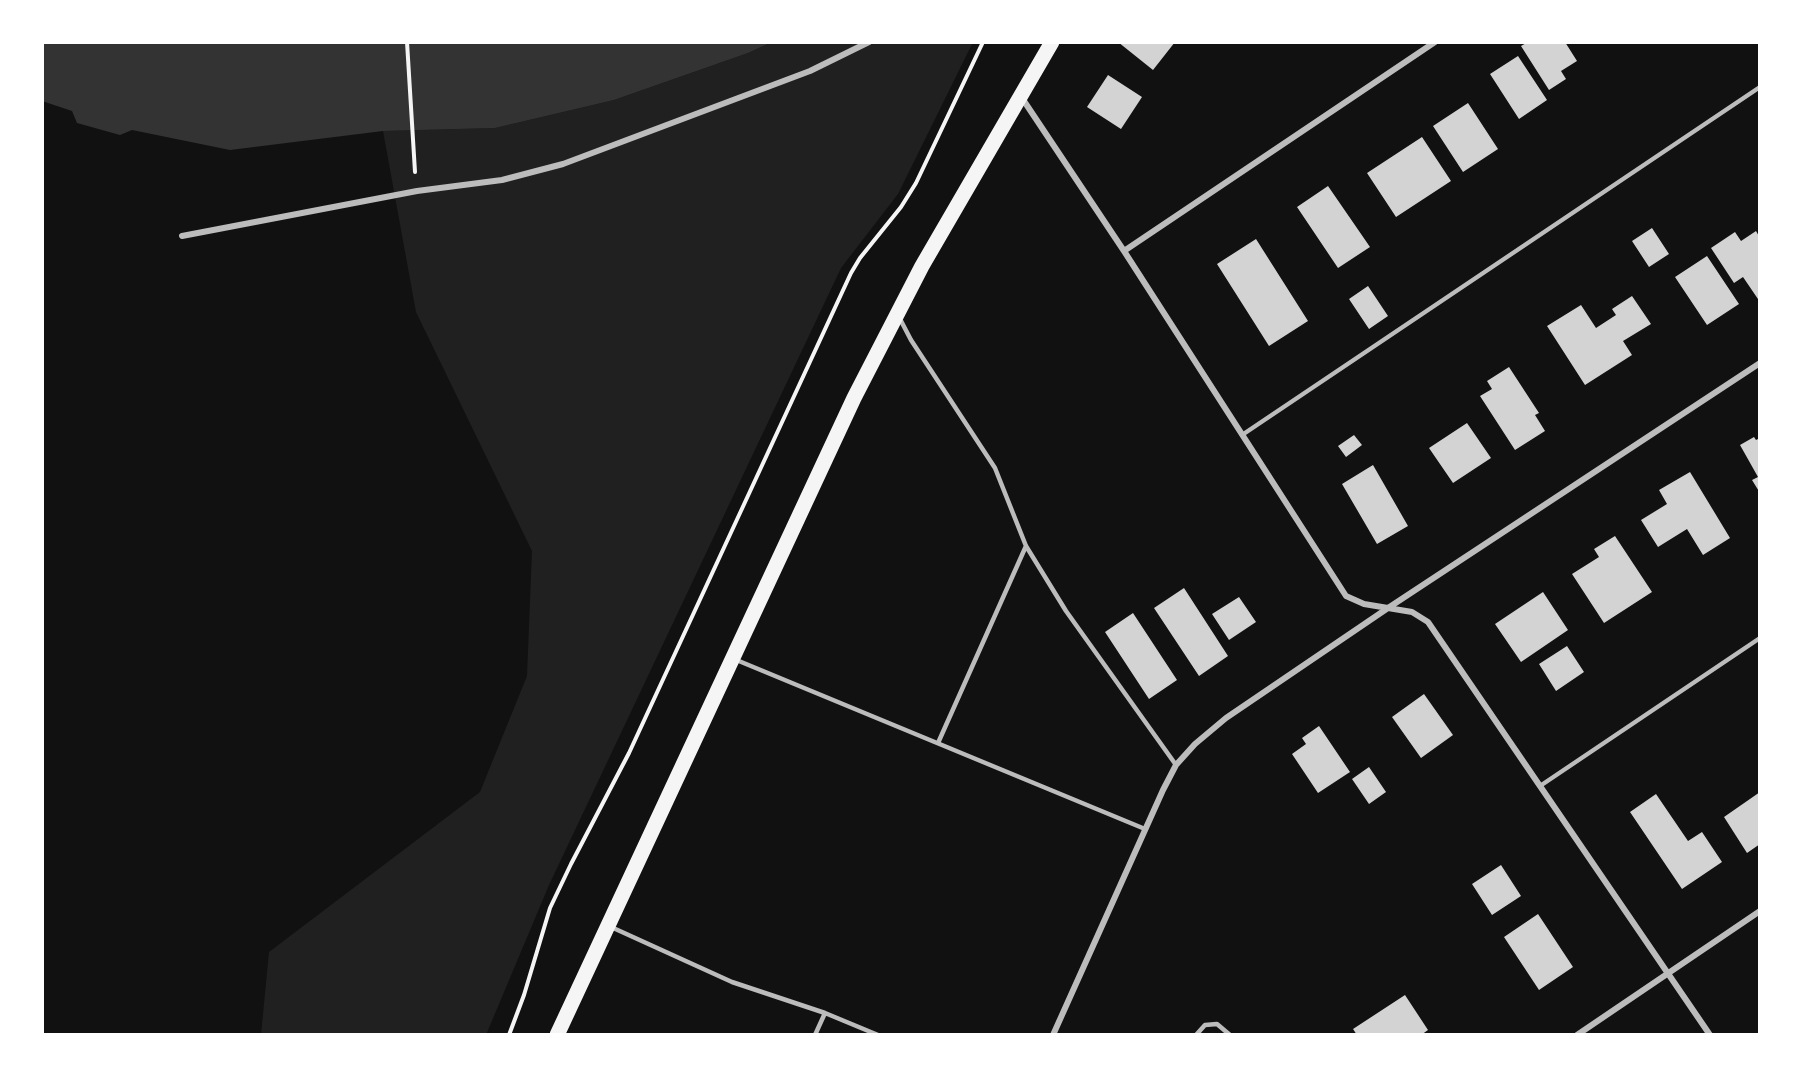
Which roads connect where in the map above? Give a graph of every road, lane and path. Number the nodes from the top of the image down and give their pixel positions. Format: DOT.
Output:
graph roads {
  1 [pos="407,42"];
  2 [pos="869,42"];
  3 [pos="983,42"];
  4 [pos="1052,42"];
  5 [pos="1435,42"];
  6 [pos="1760,87"];
  7 [pos="1020,96"];
  8 [pos="414,165"];
  9 [pos="182,236"];
  10 [pos="1124,251"];
  11 [pos="897,314"];
  12 [pos="1760,363"];
  13 [pos="1242,435"];
  14 [pos="1026,546"];
  15 [pos="1388,608"];
  16 [pos="1760,638"];
  17 [pos="732,658"];
  18 [pos="938,743"];
  19 [pos="1176,765"];
  20 [pos="1540,786"];
  21 [pos="1145,828"];
  22 [pos="1760,911"];
  23 [pos="608,926"];
  24 [pos="1668,973"];
  25 [pos="825,1013"];
  26 [pos="509,1035"];
  27 [pos="556,1035"];
  28 [pos="815,1035"];
  29 [pos="878,1035"];
  30 [pos="1053,1035"];
  31 [pos="1196,1035"];
  32 [pos="1230,1035"];
  33 [pos="1577,1035"];
  34 [pos="1710,1035"];
  1 -- 8 [label="path"];
  2 -- 9 [label="street"];
  3 -- 26 [label="path"];
  4 -- 7 [label="main road"];
  5 -- 10 [label="street"];
  6 -- 13 [label="lane"];
  7 -- 10 [label="street"];
  7 -- 11 [label="main road"];
  10 -- 13 [label="street"];
  11 -- 14 [label="lane"];
  11 -- 17 [label="main road"];
  12 -- 15 [label="street"];
  13 -- 15 [label="street"];
  14 -- 18 [label="lane"];
  14 -- 19 [label="lane"];
  15 -- 19 [label="street"];
  15 -- 20 [label="street"];
  16 -- 20 [label="lane"];
  17 -- 18 [label="lane"];
  17 -- 23 [label="main road"];
  18 -- 21 [label="lane"];
  19 -- 21 [label="street"];
  20 -- 24 [label="street"];
  21 -- 30 [label="street"];
  22 -- 24 [label="street"];
  23 -- 25 [label="lane"];
  23 -- 27 [label="main road"];
  24 -- 33 [label="street"];
  24 -- 34 [label="street"];
  25 -- 28 [label="lane"];
  25 -- 29 [label="lane"];
  31 -- 32 [label="lane"];
}
